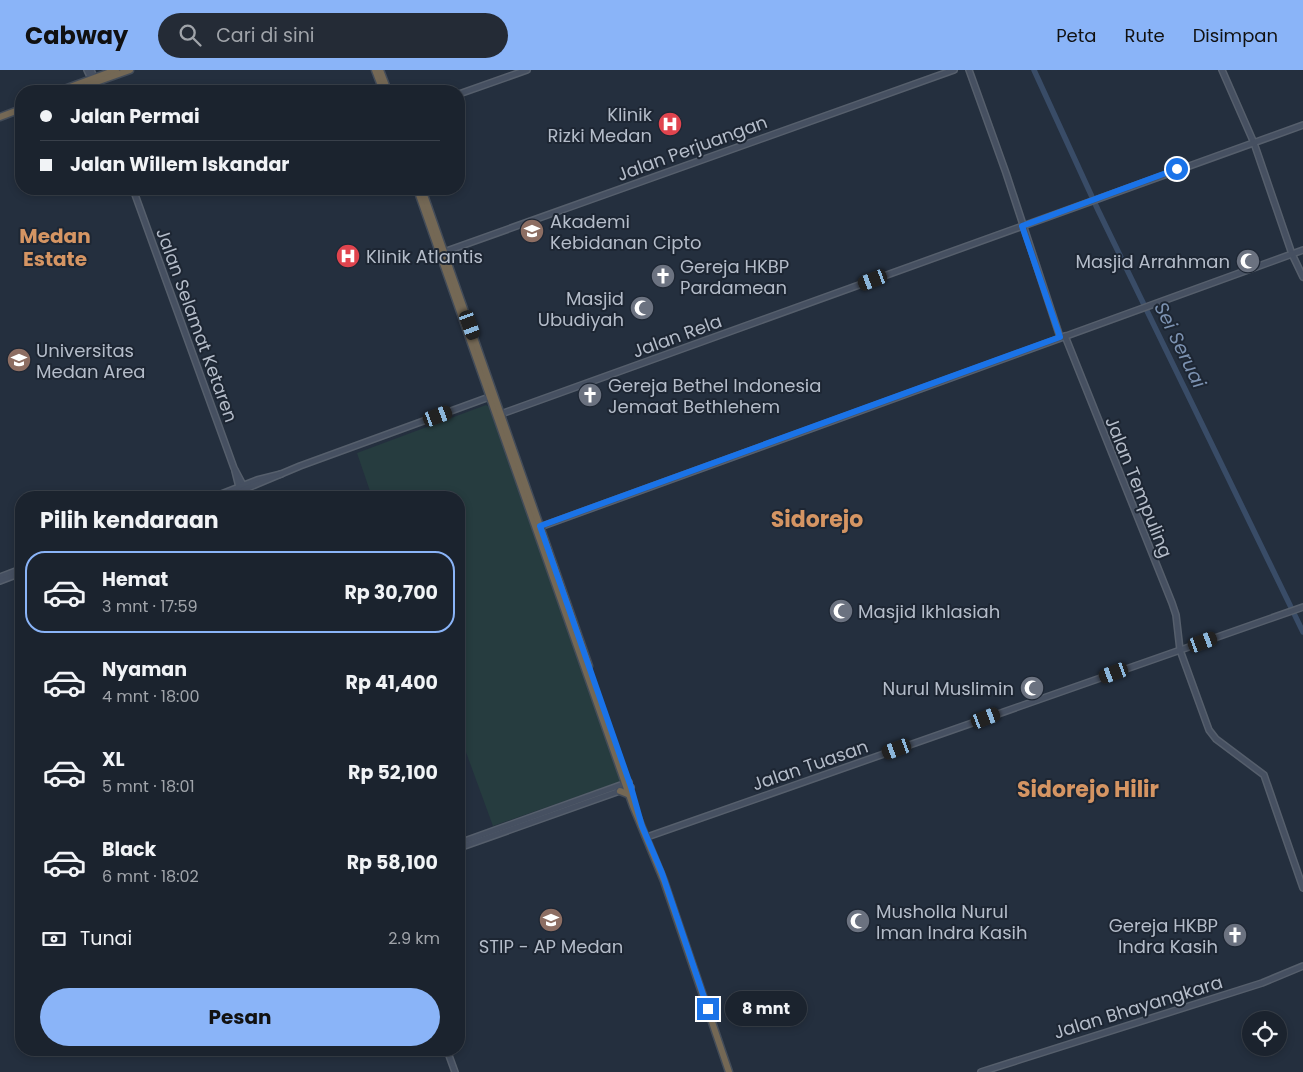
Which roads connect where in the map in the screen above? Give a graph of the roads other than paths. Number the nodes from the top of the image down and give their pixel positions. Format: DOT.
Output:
graph roads {
  1 [pos="87,70"];
  2 [pos="91,70"];
  3 [pos="116,70"];
  4 [pos="130,70"];
  5 [pos="375,70"];
  6 [pos="380,70"];
  7 [pos="527,70"];
  8 [pos="954,70"];
  9 [pos="970,70"];
  10 [pos="1222,70"];
  11 [pos="95,84"];
  12 [pos="380,85"];
  13 [pos="386,85"];
  14 [pos="465,92"];
  15 [pos="15,107"];
  16 [pos="15,111"];
  17 [pos="0,113"];
  18 [pos="0,117"];
  19 [pos="1303,125"];
  20 [pos="1254,142"];
  21 [pos="135,195"];
  22 [pos="419,195"];
  23 [pos="424,195"];
  24 [pos="1022,226"];
  25 [pos="1303,250"];
  26 [pos="442,253"];
  27 [pos="1292,254"];
  28 [pos="1303,278"];
  29 [pos="1062,337"];
  30 [pos="492,396"];
  31 [pos="501,414"];
  32 [pos="242,488"];
  33 [pos="233,491"];
  34 [pos="237,491"];
  35 [pos="244,491"];
  36 [pos="534,517"];
  37 [pos="540,526"];
  38 [pos="15,570"];
  39 [pos="15,575"];
  40 [pos="0,576"];
  41 [pos="0,581"];
  42 [pos="1303,607"];
  43 [pos="1180,650"];
  44 [pos="626,786"];
  45 [pos="646,837"];
  46 [pos="465,841"];
  47 [pos="465,846"];
  48 [pos="1303,888"];
  49 [pos="1303,966"];
  50 [pos="449,1056"];
  51 [pos="455,1072"];
  52 [pos="729,1072"];
  53 [pos="981,1072"];
  1 -- 11 [label="street"];
  2 -- 11 [label="street"];
  3 -- 11 [label="highway"];
  4 -- 11 [label="highway"];
  5 -- 12 [label="highway"];
  6 -- 13 [label="highway"];
  7 -- 14 [label="street"];
  8 -- 26 [label="street, Jalan Perjuangan"];
  9 -- 24 [label="street, Jalan Tempuling"];
  10 -- 20 [label="street"];
  15 -- 17 [label="highway"];
  16 -- 18 [label="highway"];
  19 -- 20 [label="street, Jalan Rela"];
  20 -- 24 [label="street, Jalan Rela"];
  20 -- 27 [label="street"];
  21 -- 32 [label="street, Jalan Selamat Ketaren"];
  22 -- 26 [label="highway"];
  23 -- 26 [label="highway"];
  24 -- 29 [label="street, Jalan Tempuling"];
  24 -- 31 [label="street, Jalan Rela"];
  25 -- 27 [label="street"];
  26 -- 30 [label="highway"];
  27 -- 28 [label="street"];
  27 -- 29 [label="street"];
  29 -- 37 [label="street"];
  29 -- 43 [label="street, Jalan Tempuling"];
  30 -- 31 [label="highway"];
  30 -- 32 [label="street"];
  30 -- 36 [label="highway"];
  31 -- 36 [label="highway"];
  32 -- 33 [label="street"];
  32 -- 34 [label="street"];
  32 -- 35 [label="street, Jalan Selamat Ketaren"];
  36 -- 37 [label="highway"];
  36 -- 44 [label="highway"];
  37 -- 44 [label="highway"];
  38 -- 40 [label="street"];
  39 -- 41 [label="street"];
  42 -- 43 [label="street, Jalan Tuasan"];
  43 -- 45 [label="street, Jalan Tuasan"];
  43 -- 48 [label="street, Jalan Tempuling"];
  44 -- 45 [label="highway"];
  44 -- 46 [label="street"];
  44 -- 47 [label="street"];
  45 -- 52 [label="highway"];
  49 -- 53 [label="street, Jalan Bhayangkara"];
  50 -- 51 [label="street"];
}
